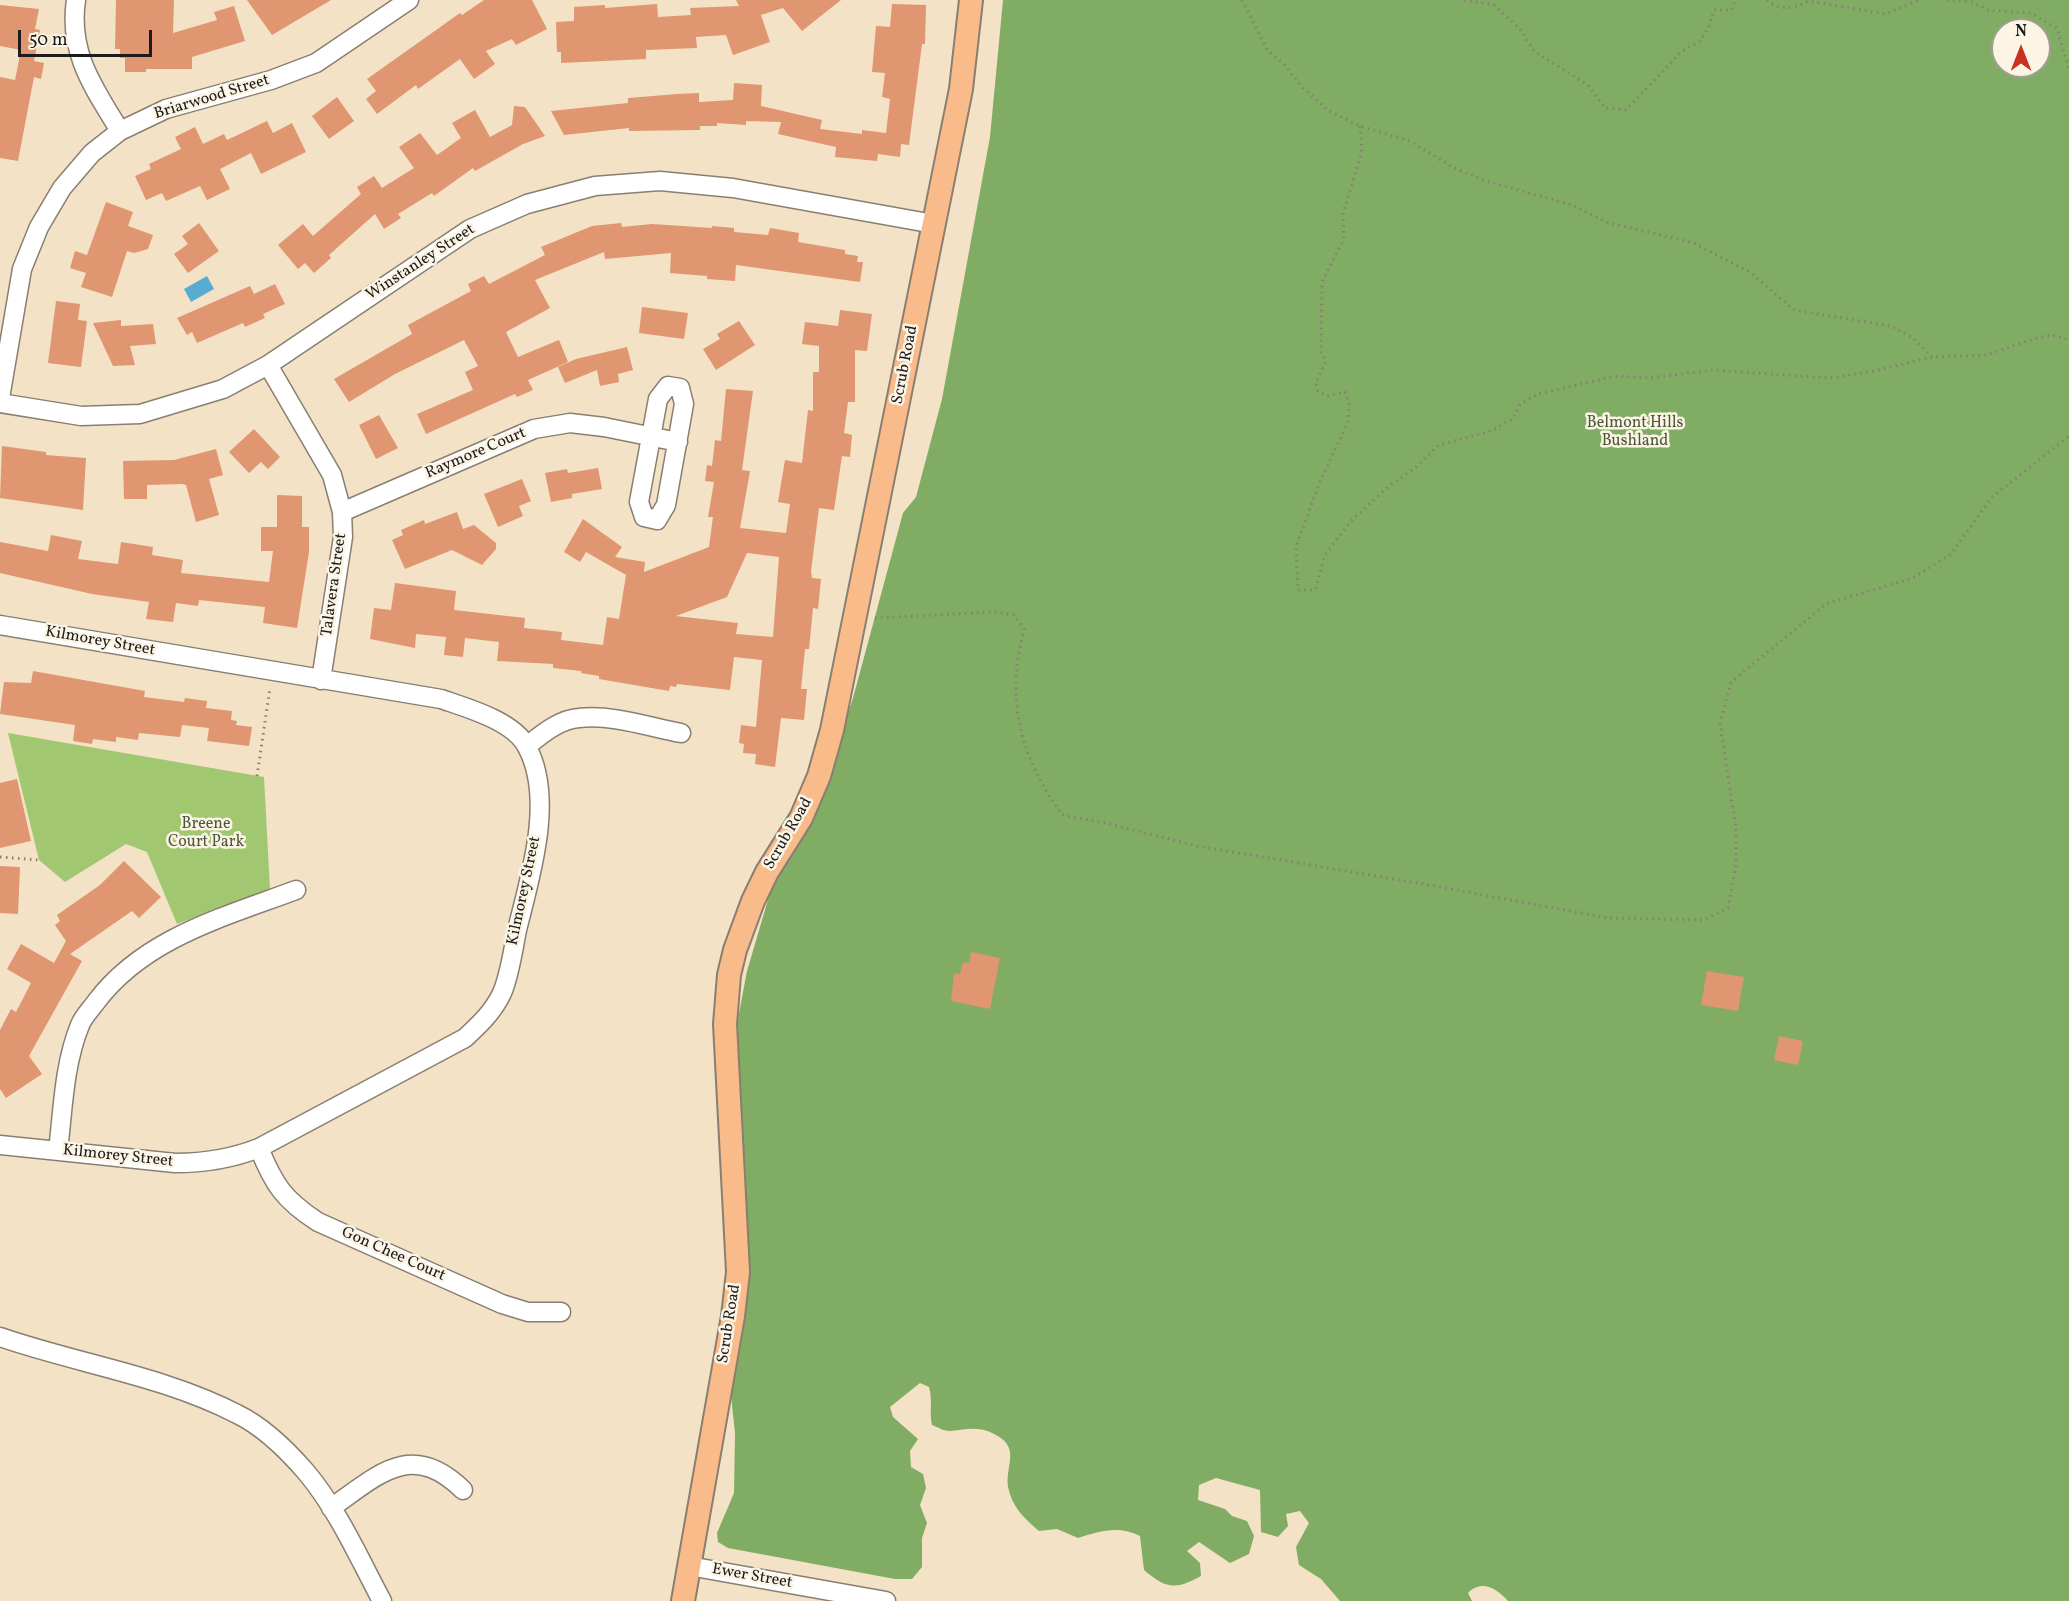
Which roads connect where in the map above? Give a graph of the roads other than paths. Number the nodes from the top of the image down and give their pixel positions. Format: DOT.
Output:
graph roads {
  1 [pos="76,0"];
  2 [pos="409,0"];
  3 [pos="971,0"];
  4 [pos="120,131"];
  5 [pos="934,224"];
  6 [pos="268,364"];
  7 [pos="0,400"];
  8 [pos="651,436"];
  9 [pos="678,442"];
  10 [pos="342,512"];
  11 [pos="0,626"];
  12 [pos="321,680"];
  13 [pos="681,733"];
  14 [pos="527,746"];
  15 [pos="296,890"];
  16 [pos="0,1145"];
  17 [pos="259,1148"];
  18 [pos="58,1151"];
  19 [pos="561,1312"];
  20 [pos="0,1337"];
  21 [pos="464,1490"];
  22 [pos="331,1508"];
  23 [pos="689,1566"];
  24 [pos="382,1601"];
  25 [pos="683,1601"];
  26 [pos="886,1601"];
  1 -- 4 [label="street"];
  2 -- 4 [label="street, Briarwood Street"];
  3 -- 5 [label="main road, Scrub Road"];
  4 -- 7 [label="street, Briarwood Street"];
  5 -- 6 [label="street, Winstanley Street"];
  5 -- 23 [label="main road, Scrub Road"];
  6 -- 7 [label="street, Winstanley Street"];
  6 -- 10 [label="street, Talavera Street"];
  8 -- 9 [label="street, Raymore Court"];
  8 -- 9 [label="street"];
  8 -- 9 [label="street"];
  8 -- 10 [label="street, Raymore Court"];
  10 -- 12 [label="street, Talavera Street"];
  11 -- 12 [label="street, Kilmorey Street"];
  12 -- 14 [label="street, Kilmorey Street"];
  13 -- 14 [label="street"];
  14 -- 17 [label="street, Kilmorey Street"];
  15 -- 18 [label="street"];
  16 -- 18 [label="street, Kilmorey Street"];
  17 -- 18 [label="street, Kilmorey Street"];
  17 -- 19 [label="street, Gon Chee Court"];
  20 -- 22 [label="street"];
  21 -- 22 [label="street"];
  22 -- 24 [label="street"];
  23 -- 25 [label="main road, Scrub Road"];
  23 -- 26 [label="street, Ewer Street"];
}
